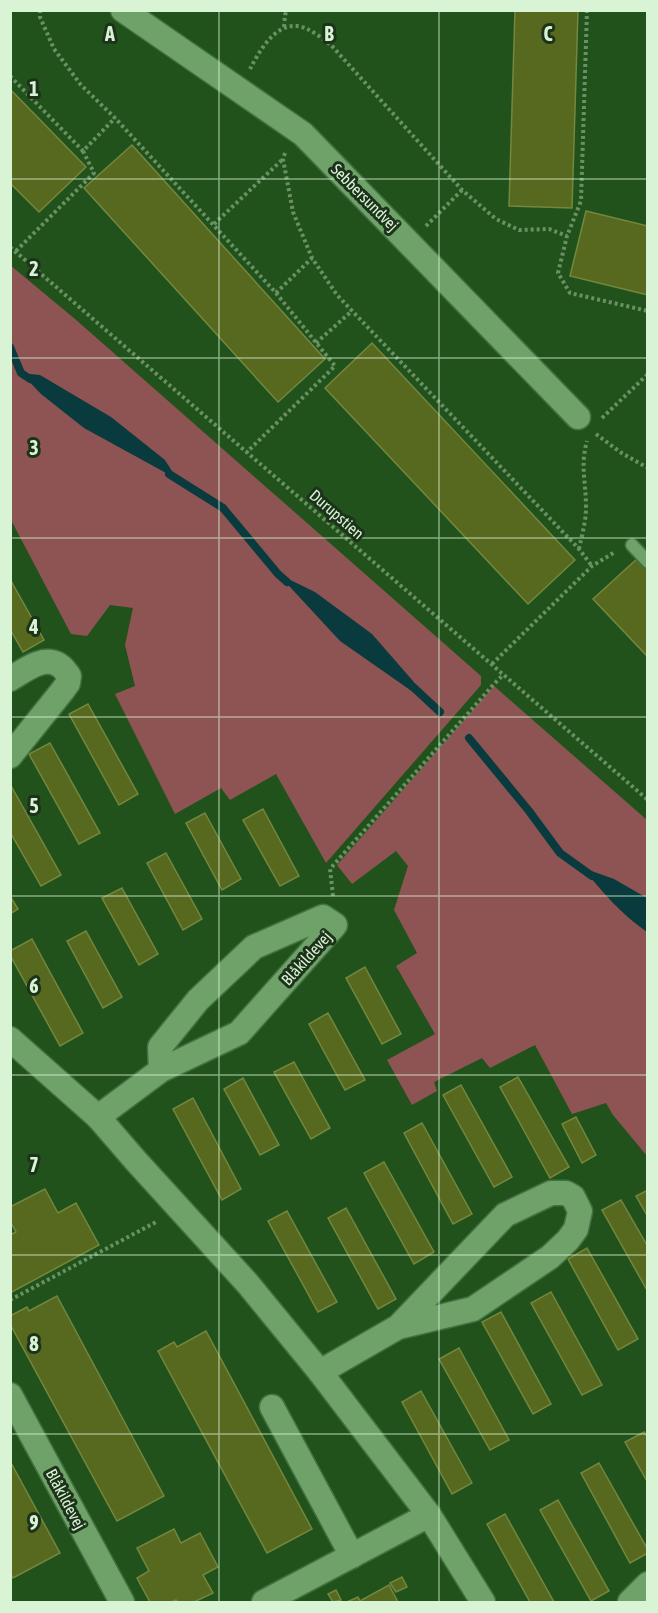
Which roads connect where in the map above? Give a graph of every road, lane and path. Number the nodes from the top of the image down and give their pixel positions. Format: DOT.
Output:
graph roads {
  1 [pos="40,10"];
  2 [pos="123,10"];
  3 [pos="287,10"];
  4 [pos="586,10"];
  5 [pos="284,27"];
  6 [pos="10,76"];
  7 [pos="239,89"];
  8 [pos="115,118"];
  9 [pos="303,134"];
  10 [pos="83,151"];
  11 [pos="283,159"];
  12 [pos="462,190"];
  13 [pos="214,224"];
  14 [pos="421,231"];
  15 [pos="567,236"];
  16 [pos="10,247"];
  17 [pos="15,251"];
  18 [pos="312,258"];
  19 [pos="276,293"];
  20 [pos="352,311"];
  21 [pos="648,311"];
  22 [pos="316,343"];
  23 [pos="648,374"];
  24 [pos="584,423"];
  25 [pos="247,452"];
  26 [pos="648,468"];
  27 [pos="632,545"];
  28 [pos="579,549"];
  29 [pos="648,562"];
  30 [pos="592,566"];
  31 [pos="492,664"];
  32 [pos="503,675"];
  33 [pos="10,679"];
  34 [pos="10,756"];
  35 [pos="648,800"];
  36 [pos="335,925"];
  37 [pos="10,1038"];
  38 [pos="161,1070"];
  39 [pos="99,1117"];
  40 [pos="179,1210"];
  41 [pos="10,1300"];
  42 [pos="398,1327"];
  43 [pos="320,1372"];
  44 [pos="10,1395"];
  45 [pos="272,1407"];
  46 [pos="429,1515"];
  47 [pos="352,1556"];
  48 [pos="648,1584"];
  49 [pos="291,1596"];
  50 [pos="123,1602"];
  51 [pos="264,1602"];
  52 [pos="483,1602"];
  53 [pos="630,1602"];
  1 -- 8 [label="path"];
  2 -- 7 [label="street, Sebbersundvej"];
  3 -- 5 [label="path"];
  4 -- 15 [label="path"];
  5 -- 7 [label="path"];
  5 -- 12 [label="path"];
  6 -- 10 [label="path"];
  7 -- 9 [label="street, Sebbersundvej"];
  8 -- 10 [label="path"];
  8 -- 13 [label="path"];
  9 -- 11 [label="path"];
  9 -- 24 [label="street, Sebbersundvej"];
  10 -- 17 [label="path"];
  11 -- 13 [label="path"];
  11 -- 18 [label="path"];
  12 -- 14 [label="path"];
  12 -- 15 [label="path"];
  13 -- 19 [label="path"];
  15 -- 21 [label="path"];
  16 -- 17 [label="path, Durupstien"];
  17 -- 25 [label="path, Durupstien"];
  18 -- 19 [label="path"];
  18 -- 20 [label="path"];
  19 -- 22 [label="path"];
  20 -- 22 [label="path"];
  20 -- 28 [label="path"];
  22 -- 25 [label="path"];
  23 -- 24 [label="path"];
  24 -- 26 [label="path"];
  24 -- 28 [label="path"];
  25 -- 31 [label="path, Durupstien"];
  27 -- 29 [label="lane"];
  27 -- 30 [label="path"];
  28 -- 30 [label="path"];
  30 -- 31 [label="path"];
  31 -- 32 [label="path, Durupstien"];
  32 -- 35 [label="path, Durupstien"];
  32 -- 36 [label="path"];
  33 -- 34 [label="street"];
  36 -- 38 [label="street, Blåkildevej"];
  36 -- 38 [label="street, Blåkildevej"];
  37 -- 39 [label="street"];
  38 -- 39 [label="street, Blåkildevej"];
  39 -- 40 [label="street"];
  40 -- 41 [label="path"];
  40 -- 43 [label="street"];
  42 -- 42 [label="street"];
  42 -- 43 [label="street"];
  43 -- 46 [label="street"];
  44 -- 50 [label="street, Blåkildevej"];
  45 -- 47 [label="street"];
  46 -- 47 [label="street"];
  46 -- 52 [label="street"];
  47 -- 49 [label="street"];
  48 -- 53 [label="street"];
  49 -- 51 [label="street"];
}
